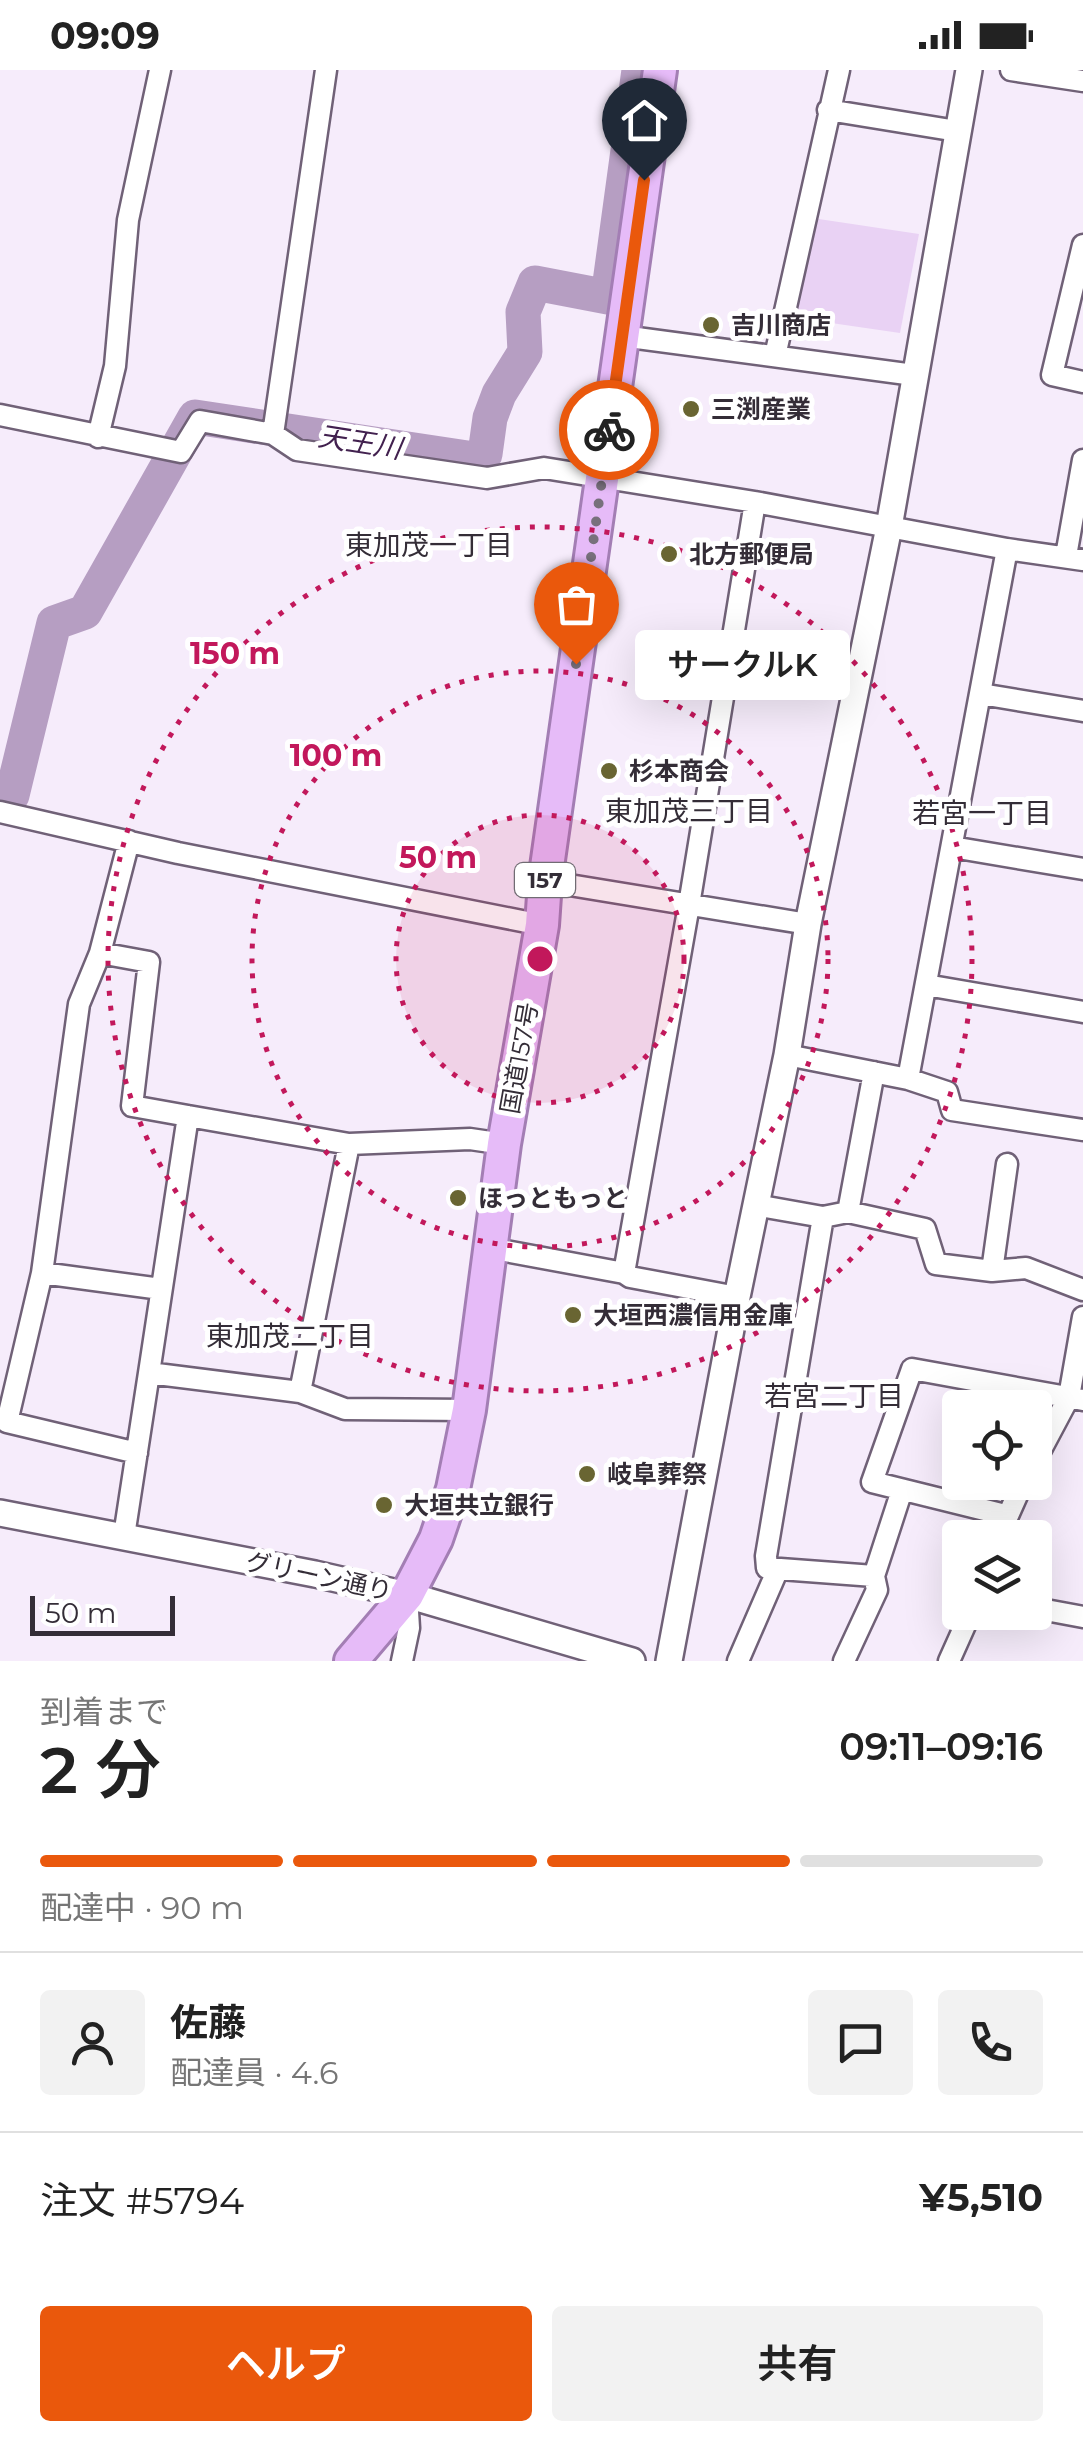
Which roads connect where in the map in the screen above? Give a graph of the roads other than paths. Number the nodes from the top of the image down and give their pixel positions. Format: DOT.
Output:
graph roads {
  1 [pos="160,70"];
  2 [pos="326,70"];
  3 [pos="660,70"];
  4 [pos="839,70"];
  5 [pos="969,70"];
  6 [pos="1011,70"];
  7 [pos="1083,82"];
  8 [pos="828,110"];
  9 [pos="957,132"];
  10 [pos="1083,245"];
  11 [pos="622,336"];
  12 [pos="775,356"];
  13 [pos="914,374"];
  14 [pos="1083,382"];
  15 [pos="0,415"];
  16 [pos="272,434"];
  17 [pos="98,436"];
  18 [pos="1083,460"];
  19 [pos="602,478"];
  20 [pos="755,502"];
  21 [pos="888,526"];
  22 [pos="1006,549"];
  23 [pos="1074,558"];
  24 [pos="980,694"];
  25 [pos="1083,711"];
  26 [pos="0,812"];
  27 [pos="128,841"];
  28 [pos="952,846"];
  29 [pos="1083,869"];
  30 [pos="545,881"];
  31 [pos="689,905"];
  32 [pos="808,924"];
  33 [pos="542,925"];
  34 [pos="100,953"];
  35 [pos="926,985"];
  36 [pos="1083,1012"];
  37 [pos="787,1055"];
  38 [pos="874,1072"];
  39 [pos="908,1079"];
  40 [pos="188,1116"];
  41 [pos="1083,1130"];
  42 [pos="349,1144"];
  43 [pos="504,1144"];
  44 [pos="1007,1164"];
  45 [pos="756,1204"];
  46 [pos="848,1212"];
  47 [pos="823,1217"];
  48 [pos="489,1248"];
  49 [pos="992,1272"];
  50 [pos="42,1273"];
  51 [pos="624,1273"];
  52 [pos="162,1290"];
  53 [pos="1083,1290"];
  54 [pos="736,1297"];
  55 [pos="1083,1317"];
  56 [pos="149,1373"];
  57 [pos="300,1392"];
  58 [pos="1076,1399"];
  59 [pos="469,1410"];
  60 [pos="1052,1435"];
  61 [pos="136,1452"];
  62 [pos="902,1490"];
  63 [pos="1014,1500"];
  64 [pos="0,1513"];
  65 [pos="1006,1515"];
  66 [pos="1004,1520"];
  67 [pos="124,1536"];
  68 [pos="778,1569"];
  69 [pos="874,1576"];
  70 [pos="407,1595"];
  71 [pos="1052,1611"];
  72 [pos="1083,1617"];
  73 [pos="963,1630"];
  74 [pos="352,1661"];
  75 [pos="402,1661"];
  76 [pos="632,1661"];
  77 [pos="670,1661"];
  78 [pos="738,1661"];
  79 [pos="844,1661"];
  80 [pos="949,1661"];
  1 -- 17 [label="street"];
  2 -- 16 [label="street"];
  3 -- 11 [label="highway, 国道157号 / 157"];
  4 -- 8 [label="street"];
  5 -- 9 [label="street"];
  6 -- 7 [label="street"];
  8 -- 9 [label="street"];
  8 -- 12 [label="street"];
  9 -- 13 [label="street"];
  10 -- 14 [label="street"];
  11 -- 12 [label="street"];
  11 -- 19 [label="highway, 国道157号 / 157"];
  12 -- 13 [label="street"];
  13 -- 21 [label="street"];
  15 -- 17 [label="street"];
  16 -- 17 [label="street"];
  16 -- 19 [label="street"];
  18 -- 23 [label="street"];
  19 -- 20 [label="street"];
  19 -- 30 [label="highway, 国道157号 / 157"];
  20 -- 21 [label="street"];
  20 -- 31 [label="street"];
  21 -- 22 [label="street"];
  21 -- 32 [label="street"];
  22 -- 23 [label="street"];
  22 -- 24 [label="street"];
  24 -- 25 [label="street"];
  24 -- 28 [label="street"];
  26 -- 27 [label="street"];
  27 -- 33 [label="street"];
  27 -- 34 [label="street"];
  28 -- 29 [label="street"];
  28 -- 35 [label="street"];
  30 -- 31 [label="street"];
  30 -- 33 [label="highway, 国道157号 / 157"];
  31 -- 32 [label="street"];
  31 -- 51 [label="street"];
  32 -- 37 [label="street"];
  33 -- 43 [label="highway, 国道157号 / 157"];
  34 -- 40 [label="street"];
  34 -- 50 [label="street"];
  35 -- 36 [label="street"];
  35 -- 39 [label="street"];
  37 -- 38 [label="street"];
  37 -- 45 [label="street"];
  38 -- 39 [label="street"];
  38 -- 46 [label="street"];
  39 -- 41 [label="street"];
  40 -- 42 [label="street"];
  40 -- 52 [label="street"];
  42 -- 43 [label="street"];
  42 -- 57 [label="street"];
  43 -- 48 [label="highway, 国道157号 / 157"];
  44 -- 49 [label="street"];
  45 -- 47 [label="street"];
  45 -- 54 [label="street"];
  46 -- 47 [label="street"];
  46 -- 49 [label="street"];
  47 -- 68 [label="street"];
  48 -- 51 [label="street"];
  48 -- 59 [label="highway, 国道157号 / 157"];
  49 -- 53 [label="street"];
  50 -- 52 [label="street"];
  50 -- 61 [label="street"];
  51 -- 54 [label="street"];
  52 -- 56 [label="street"];
  54 -- 77 [label="street"];
  55 -- 58 [label="street"];
  56 -- 57 [label="street"];
  56 -- 61 [label="street"];
  57 -- 59 [label="street"];
  58 -- 60 [label="street"];
  58 -- 62 [label="street"];
  59 -- 70 [label="highway, 国道157号 / 157"];
  61 -- 67 [label="street"];
  62 -- 65 [label="street"];
  62 -- 69 [label="street"];
  63 -- 65 [label="street"];
  64 -- 67 [label="street, グリーン通り"];
  65 -- 66 [label="street"];
  67 -- 70 [label="street, グリーン通り"];
  68 -- 69 [label="street"];
  68 -- 78 [label="street"];
  69 -- 79 [label="street"];
  70 -- 74 [label="highway, 国道157号 / 157"];
  70 -- 75 [label="street"];
  70 -- 76 [label="street, グリーン通り"];
  71 -- 72 [label="street"];
  73 -- 80 [label="street"];
}
